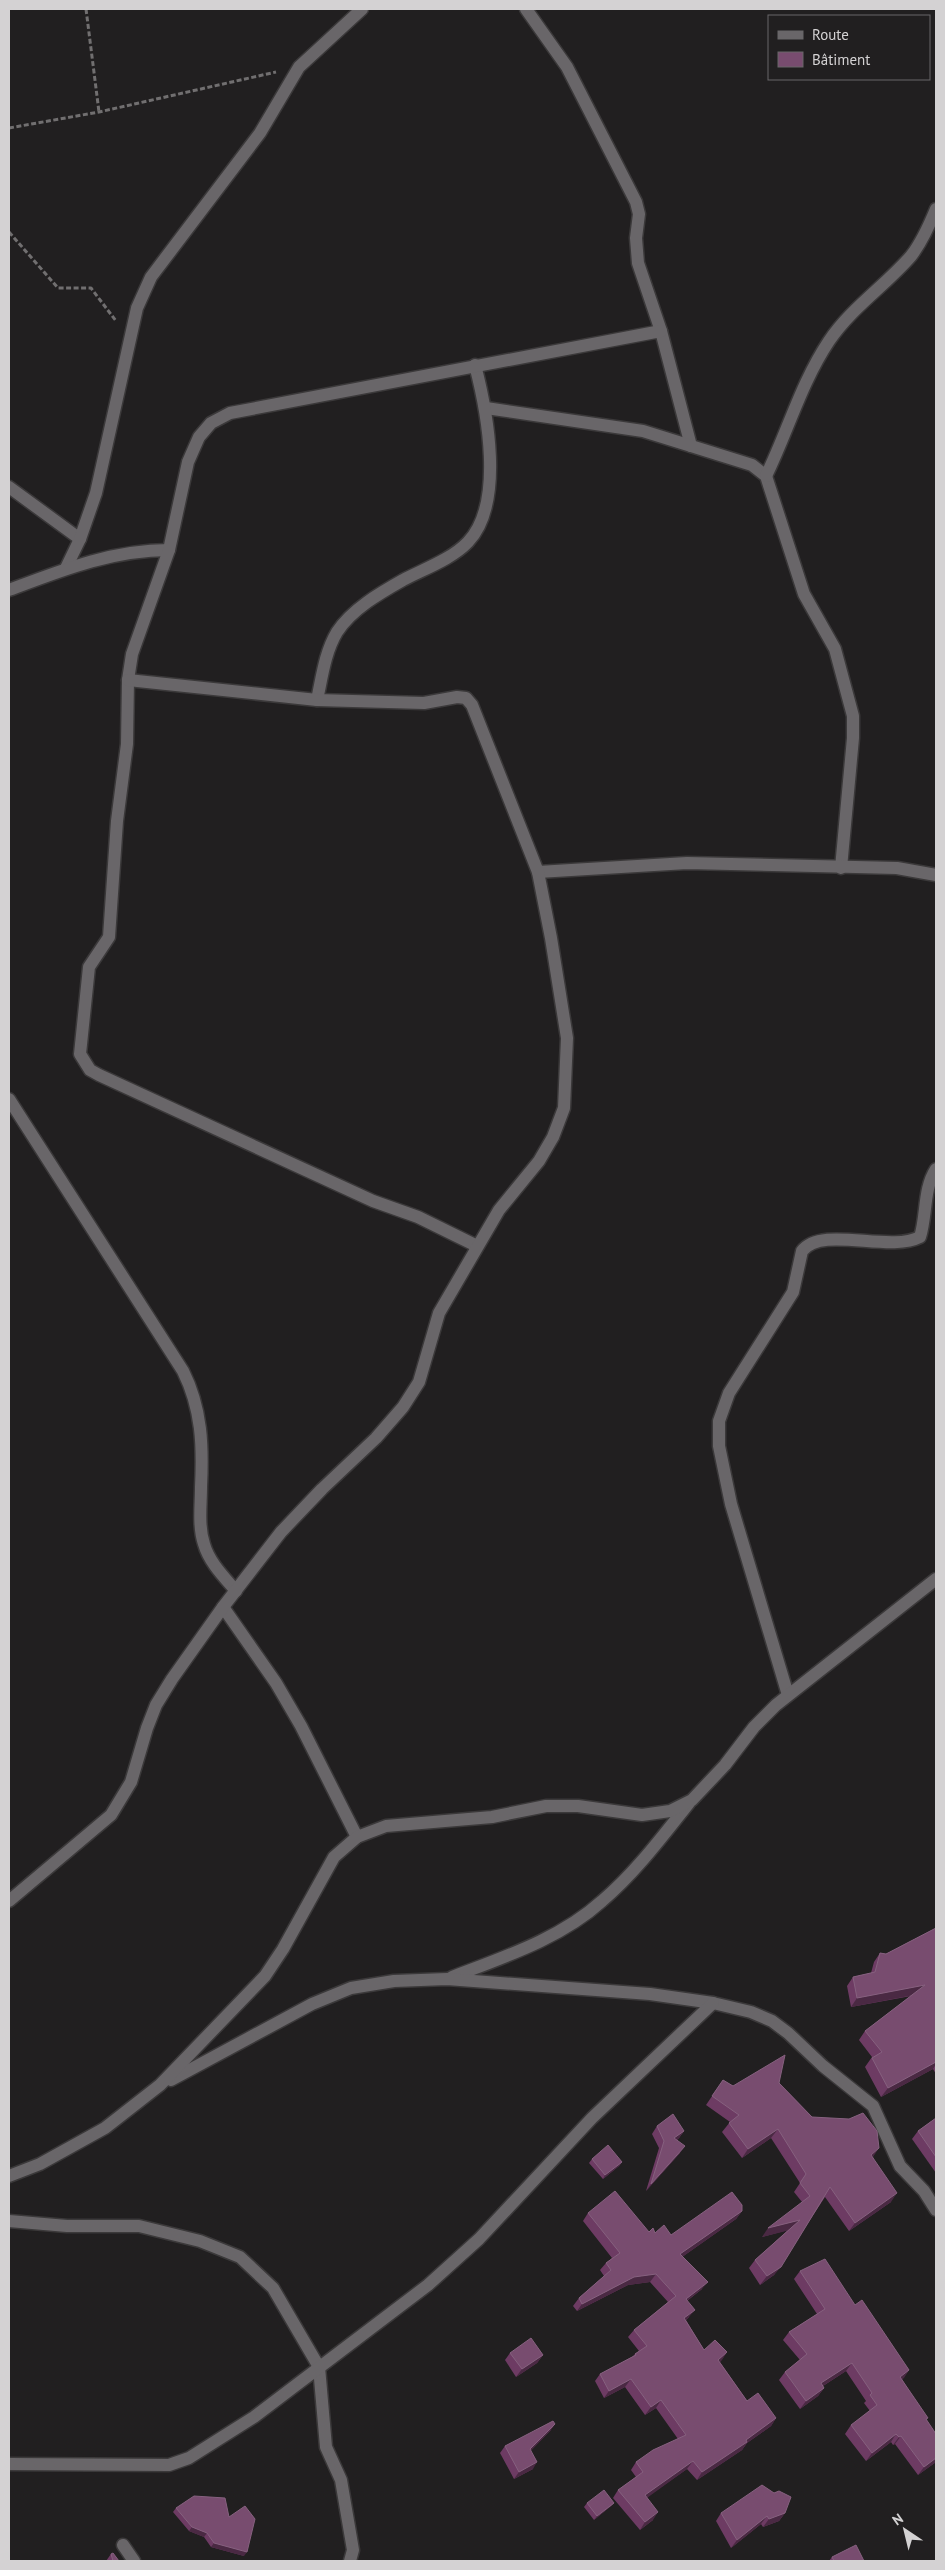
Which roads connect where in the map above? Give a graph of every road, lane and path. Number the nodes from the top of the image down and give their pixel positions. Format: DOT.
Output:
graph roads {
  1 [pos="86,9"];
  2 [pos="362,9"];
  3 [pos="526,9"];
  4 [pos="299,67"];
  5 [pos="100,112"];
  6 [pos="9,128"];
  7 [pos="936,209"];
  8 [pos="9,232"];
  9 [pos="661,331"];
  10 [pos="130,338"];
  11 [pos="475,365"];
  12 [pos="486,408"];
  13 [pos="691,446"];
  14 [pos="766,476"];
  15 [pos="9,487"];
  16 [pos="80,539"];
  17 [pos="169,550"];
  18 [pos="66,568"];
  19 [pos="9,590"];
  20 [pos="128,680"];
  21 [pos="317,700"];
  22 [pos="842,868"];
  23 [pos="538,872"];
  24 [pos="936,875"];
  25 [pos="9,1099"];
  26 [pos="936,1169"];
  27 [pos="477,1246"];
  28 [pos="936,1579"];
  29 [pos="236,1591"];
  30 [pos="223,1607"];
  31 [pos="788,1695"];
  32 [pos="692,1800"];
  33 [pos="357,1837"];
  34 [pos="9,1900"];
  35 [pos="447,1979"];
  36 [pos="713,2003"];
  37 [pos="160,2086"];
  38 [pos="9,2176"];
  39 [pos="936,2210"];
  40 [pos="9,2221"];
  41 [pos="320,2367"];
  42 [pos="9,2464"];
  43 [pos="123,2545"];
  44 [pos="134,2561"];
  45 [pos="350,2561"];
  1 -- 5 [label="path"];
  2 -- 4 [label="street"];
  3 -- 9 [label="street"];
  4 -- 5 [label="path"];
  4 -- 10 [label="street"];
  5 -- 6 [label="path"];
  7 -- 14 [label="street"];
  8 -- 10 [label="path"];
  9 -- 11 [label="street"];
  9 -- 13 [label="street"];
  10 -- 16 [label="street"];
  11 -- 12 [label="street"];
  11 -- 17 [label="street"];
  12 -- 13 [label="street"];
  12 -- 21 [label="street"];
  13 -- 14 [label="street"];
  14 -- 22 [label="street"];
  15 -- 16 [label="street"];
  16 -- 18 [label="street"];
  17 -- 18 [label="street"];
  17 -- 20 [label="street"];
  18 -- 19 [label="street"];
  20 -- 21 [label="street"];
  20 -- 27 [label="street"];
  21 -- 23 [label="street"];
  22 -- 23 [label="street"];
  22 -- 24 [label="street"];
  23 -- 27 [label="street"];
  25 -- 29 [label="street"];
  26 -- 31 [label="street"];
  27 -- 29 [label="street"];
  28 -- 31 [label="street"];
  29 -- 30 [label="street"];
  30 -- 33 [label="street"];
  30 -- 34 [label="street"];
  31 -- 32 [label="street"];
  32 -- 33 [label="street"];
  32 -- 35 [label="street"];
  33 -- 37 [label="street"];
  35 -- 36 [label="street"];
  35 -- 37 [label="street"];
  36 -- 39 [label="street"];
  36 -- 41 [label="street"];
  37 -- 38 [label="street"];
  40 -- 41 [label="street"];
  41 -- 42 [label="street"];
  41 -- 45 [label="street"];
  43 -- 44 [label="street"];
}
